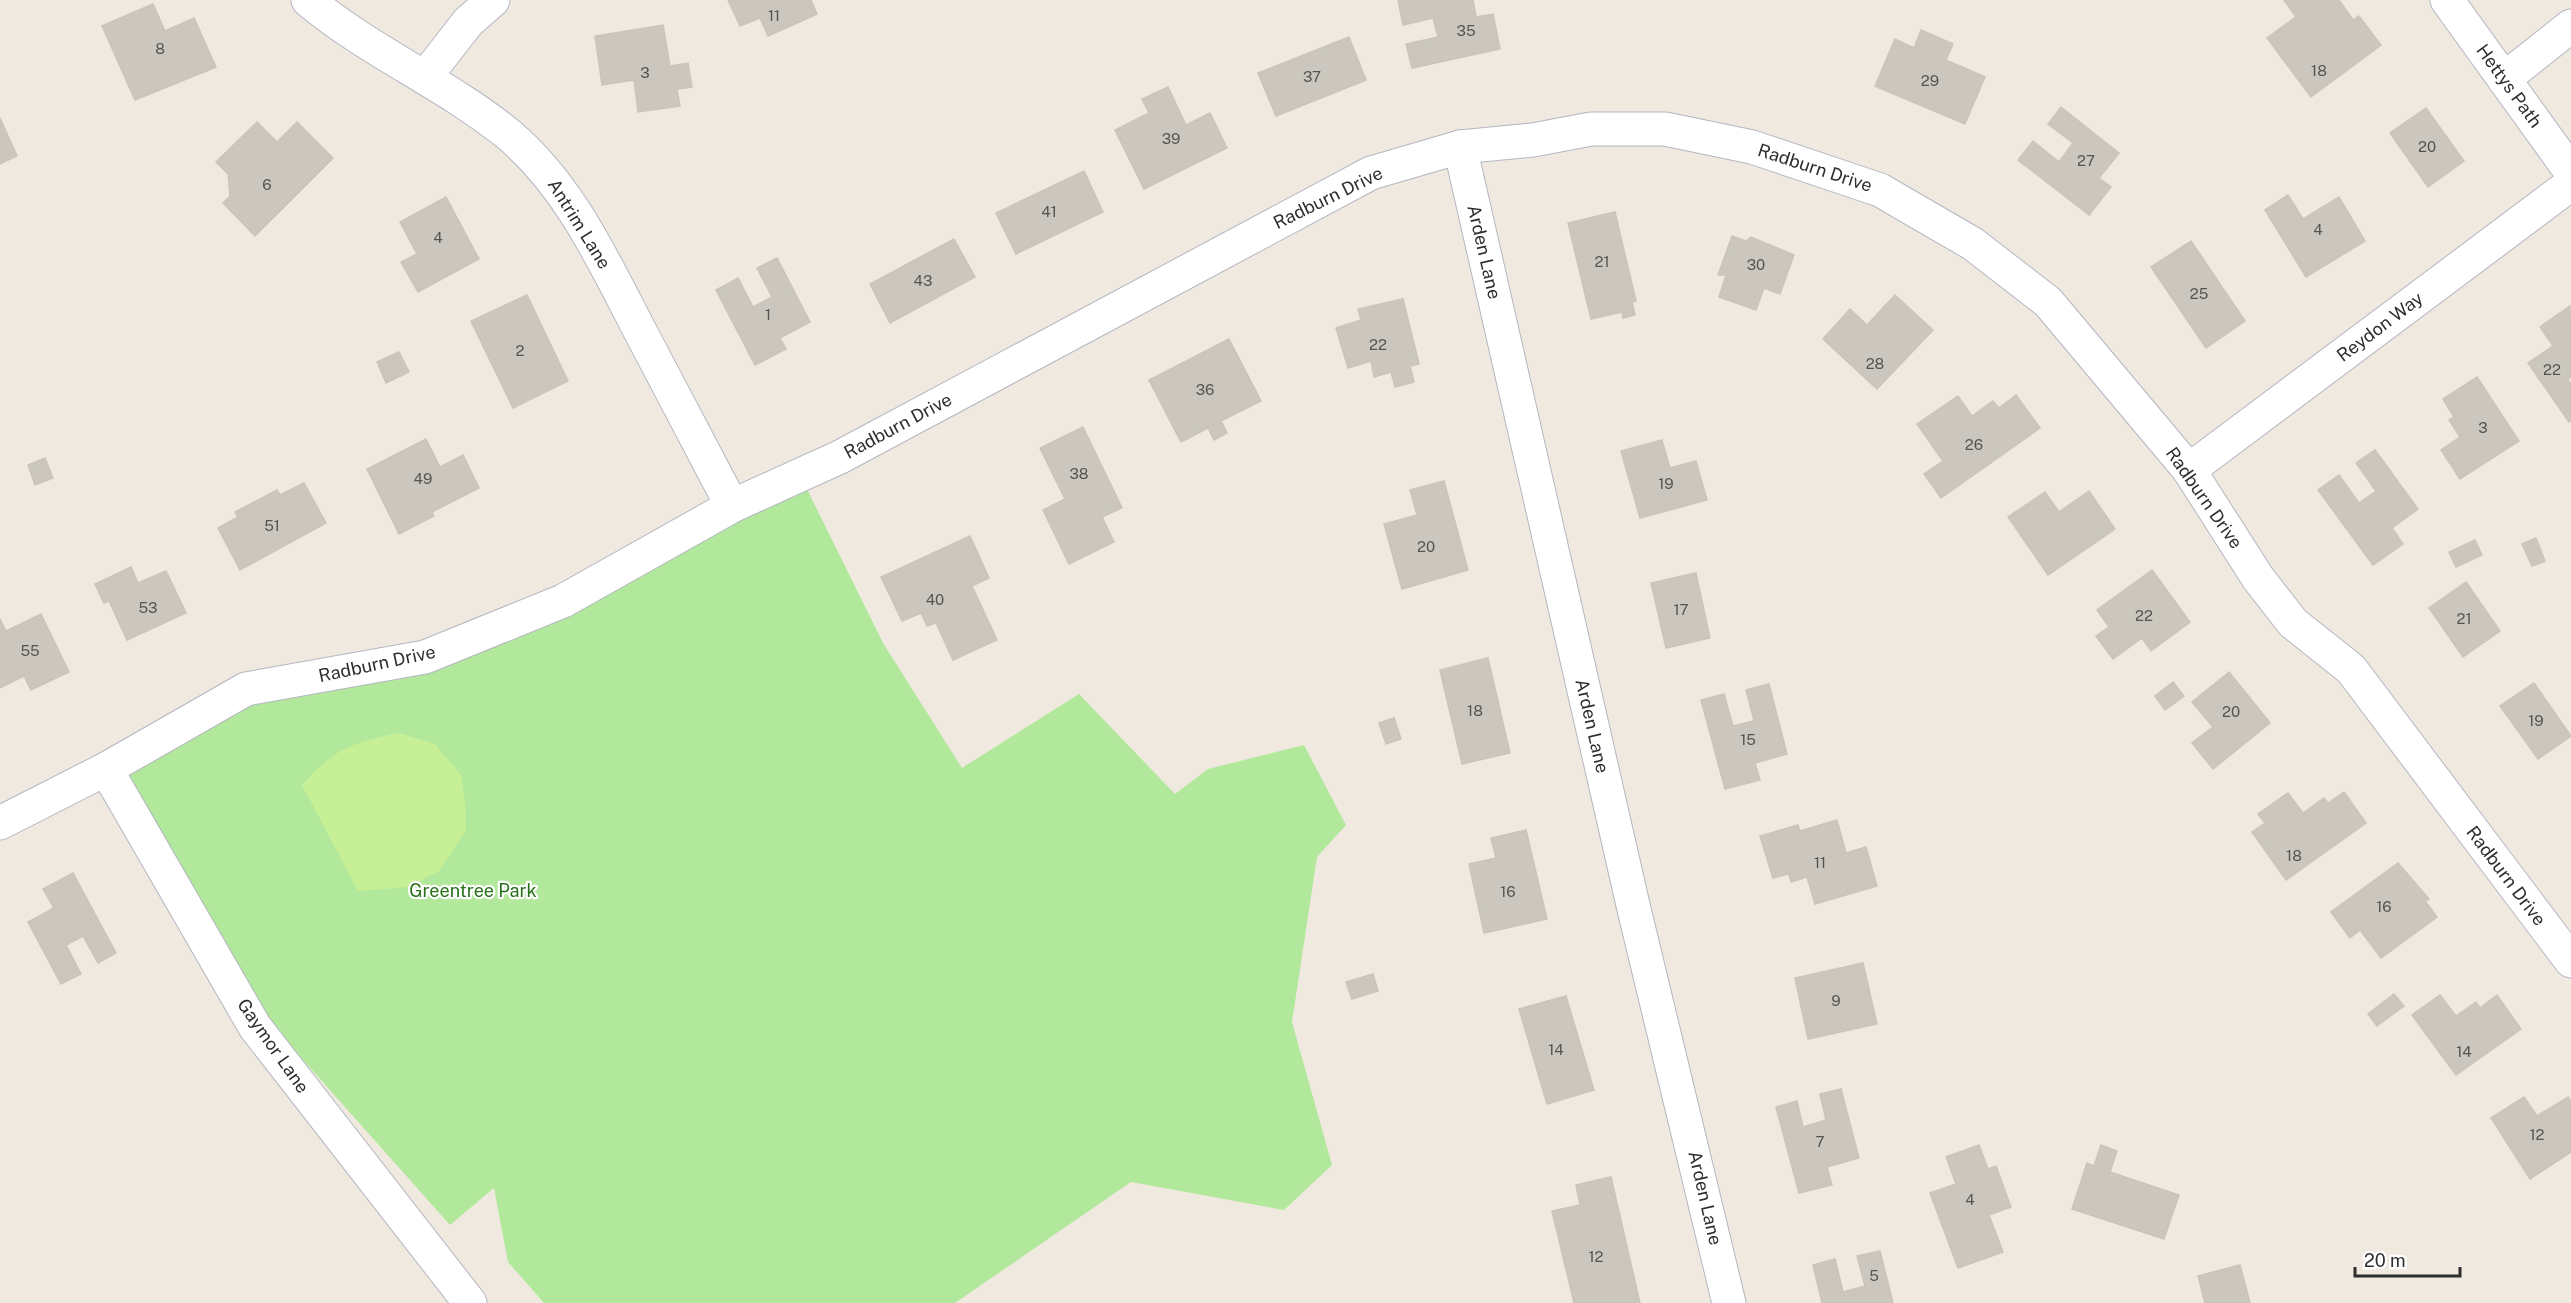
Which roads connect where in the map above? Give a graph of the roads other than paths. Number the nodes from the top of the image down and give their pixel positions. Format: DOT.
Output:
graph roads {
  1 [pos="308,0"];
  2 [pos="493,0"];
  3 [pos="2447,0"];
  4 [pos="2571,26"];
  5 [pos="426,76"];
  6 [pos="2504,79"];
  7 [pos="1460,147"];
  8 [pos="2571,172"];
  9 [pos="2571,184"];
  10 [pos="2189,470"];
  11 [pos="732,506"];
  12 [pos="106,769"];
  13 [pos="0,823"];
  14 [pos="2571,961"];
  15 [pos="470,1303"];
  16 [pos="1729,1303"];
  1 -- 5 [label="street, Antrim Lane"];
  2 -- 5 [label="street"];
  3 -- 6 [label="street, Hettys Path"];
  4 -- 6 [label="street"];
  5 -- 11 [label="street, Antrim Lane"];
  6 -- 8 [label="street, Hettys Path"];
  7 -- 10 [label="street, Radburn Drive"];
  7 -- 11 [label="street, Radburn Drive"];
  7 -- 16 [label="street, Arden Lane"];
  9 -- 10 [label="street, Reydon Way"];
  10 -- 14 [label="street, Radburn Drive"];
  11 -- 12 [label="street, Radburn Drive"];
  12 -- 13 [label="street, Radburn Drive"];
  12 -- 15 [label="street, Gaymor Lane"];
}
